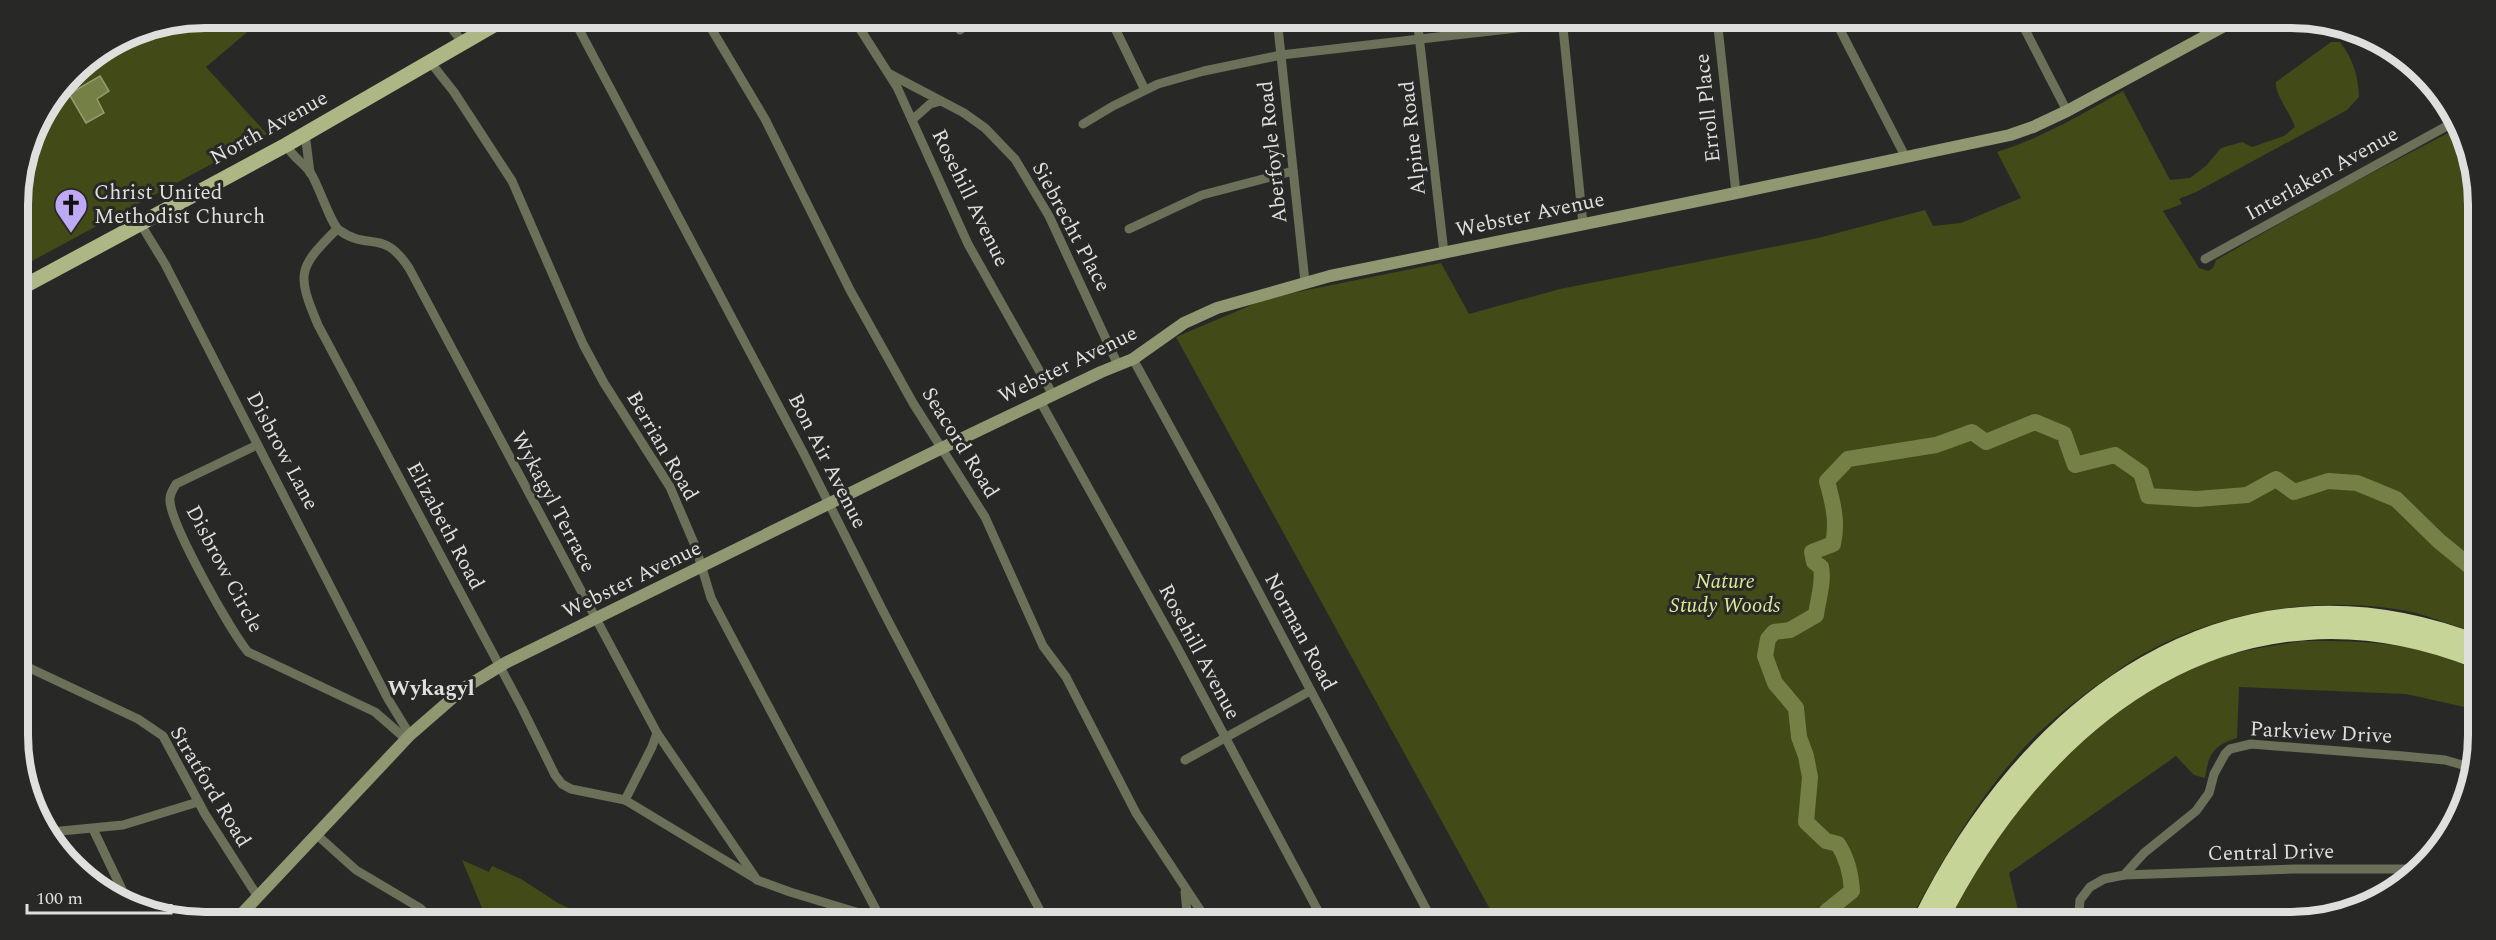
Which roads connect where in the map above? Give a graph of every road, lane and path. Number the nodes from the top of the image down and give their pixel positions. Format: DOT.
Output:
graph roads {
  1 [pos="452,29"];
  2 [pos="488,29"];
  3 [pos="579,29"];
  4 [pos="711,29"];
  5 [pos="860,29"];
  6 [pos="1115,29"];
  7 [pos="1278,29"];
  8 [pos="1419,29"];
  9 [pos="1491,29"];
  10 [pos="1563,29"];
  11 [pos="1718,29"];
  12 [pos="1840,29"];
  13 [pos="2025,29"];
  14 [pos="2219,29"];
  15 [pos="1420,38"];
  16 [pos="463,44"];
  17 [pos="1281,55"];
  18 [pos="431,63"];
  19 [pos="888,73"];
  20 [pos="1145,90"];
  21 [pos="941,101"];
  22 [pos="2067,111"];
  23 [pos="912,120"];
  24 [pos="1083,124"];
  25 [pos="2448,125"];
  26 [pos="305,134"];
  27 [pos="286,145"];
  28 [pos="1906,158"];
  29 [pos="1293,171"];
  30 [pos="310,172"];
  31 [pos="1736,194"];
  32 [pos="140,223"];
  33 [pos="1582,224"];
  34 [pos="337,229"];
  35 [pos="1129,229"];
  36 [pos="1444,253"];
  37 [pos="2205,260"];
  38 [pos="1305,282"];
  39 [pos="29,284"];
  40 [pos="1133,359"];
  41 [pos="1118,365"];
  42 [pos="1053,395"];
  43 [pos="1040,401"];
  44 [pos="257,445"];
  45 [pos="942,448"];
  46 [pos="829,504"];
  47 [pos="702,567"];
  48 [pos="596,619"];
  49 [pos="2468,640"];
  50 [pos="2468,656"];
  51 [pos="500,666"];
  52 [pos="29,669"];
  53 [pos="1310,691"];
  54 [pos="388,699"];
  55 [pos="375,712"];
  56 [pos="657,733"];
  57 [pos="408,737"];
  58 [pos="1225,738"];
  59 [pos="1185,760"];
  60 [pos="2465,766"];
  61 [pos="625,800"];
  62 [pos="198,802"];
  63 [pos="93,829"];
  64 [pos="57,832"];
  65 [pos="317,835"];
  66 [pos="2405,869"];
  67 [pos="2124,875"];
  68 [pos="757,880"];
  69 [pos="1184,886"];
  70 [pos="122,890"];
  71 [pos="258,897"];
  72 [pos="1318,911"];
  73 [pos="1427,911"];
  74 [pos="1926,911"];
  75 [pos="1944,911"];
  76 [pos="2079,911"];
  77 [pos="244,912"];
  78 [pos="424,912"];
  79 [pos="855,912"];
  80 [pos="880,912"];
  81 [pos="1041,912"];
  82 [pos="1187,912"];
  83 [pos="1201,912"];
  1 -- 16 [label="street"];
  2 -- 16 [label="main road, North Avenue"];
  3 -- 46 [label="street, Bon Air Avenue"];
  4 -- 45 [label="street, Seacord Road"];
  5 -- 19 [label="street, Rosehill Avenue"];
  6 -- 20 [label="street"];
  7 -- 17 [label="street, Aberfoyle Road"];
  8 -- 15 [label="street, Alpine Road"];
  9 -- 15 [label="street"];
  10 -- 33 [label="street"];
  11 -- 31 [label="street, Erroll Place"];
  12 -- 28 [label="street"];
  13 -- 22 [label="street"];
  14 -- 22 [label="street, Webster Avenue"];
  15 -- 17 [label="street"];
  15 -- 36 [label="street, Alpine Road"];
  16 -- 18 [label="main road, North Avenue"];
  17 -- 20 [label="street"];
  17 -- 29 [label="street, Aberfoyle Road"];
  18 -- 26 [label="main road, North Avenue"];
  18 -- 47 [label="street, Berrian Road"];
  19 -- 21 [label="street, Siebrecht Place"];
  19 -- 23 [label="street, Rosehill Avenue"];
  20 -- 24 [label="street"];
  21 -- 23 [label="street"];
  21 -- 41 [label="street, Siebrecht Place"];
  22 -- 28 [label="street, Webster Avenue"];
  23 -- 42 [label="street, Rosehill Avenue"];
  25 -- 37 [label="street, Interlaken Avenue"];
  26 -- 27 [label="main road, North Avenue"];
  26 -- 30 [label="street"];
  27 -- 30 [label="street"];
  27 -- 32 [label="main road, North Avenue"];
  28 -- 31 [label="street, Webster Avenue"];
  29 -- 35 [label="street"];
  29 -- 38 [label="street, Aberfoyle Road"];
  30 -- 34 [label="street"];
  31 -- 33 [label="street, Webster Avenue"];
  32 -- 39 [label="main road, North Avenue"];
  32 -- 44 [label="street, Disbrow Lane"];
  33 -- 36 [label="street, Webster Avenue"];
  34 -- 48 [label="street, Wykagyl Terrace"];
  34 -- 51 [label="street, Elizabeth Road"];
  36 -- 38 [label="street, Webster Avenue"];
  38 -- 40 [label="street, Webster Avenue"];
  40 -- 41 [label="street, Webster Avenue"];
  40 -- 53 [label="street, Norman Road"];
  41 -- 42 [label="street, Webster Avenue"];
  42 -- 43 [label="street, Webster Avenue"];
  43 -- 45 [label="street, Webster Avenue"];
  43 -- 58 [label="street, Rosehill Avenue"];
  44 -- 54 [label="street, Disbrow Lane"];
  44 -- 55 [label="street, Disbrow Circle"];
  45 -- 46 [label="street, Webster Avenue"];
  45 -- 69 [label="street, Seacord Road"];
  46 -- 47 [label="street, Webster Avenue"];
  46 -- 81 [label="street, Bon Air Avenue"];
  47 -- 48 [label="street, Webster Avenue"];
  47 -- 80 [label="street, Berrian Road"];
  48 -- 51 [label="street, Webster Avenue"];
  48 -- 56 [label="street, Wykagyl Terrace"];
  49 -- 74 [label="highway"];
  50 -- 75 [label="highway"];
  51 -- 57 [label="street, Webster Avenue"];
  51 -- 61 [label="street, Elizabeth Road"];
  52 -- 62 [label="street, Stratford Road"];
  53 -- 58 [label="street"];
  53 -- 73 [label="street, Norman Road"];
  54 -- 55 [label="street"];
  54 -- 57 [label="street, Disbrow Lane"];
  55 -- 57 [label="street, Disbrow Circle"];
  56 -- 61 [label="street"];
  56 -- 68 [label="street, Wykagyl Terrace"];
  57 -- 65 [label="street, Webster Avenue"];
  58 -- 59 [label="street"];
  58 -- 72 [label="street, Rosehill Avenue"];
  60 -- 67 [label="street, Parkview Drive"];
  61 -- 68 [label="street, Elizabeth Road"];
  62 -- 63 [label="street"];
  62 -- 71 [label="street, Stratford Road"];
  63 -- 64 [label="street"];
  63 -- 70 [label="street"];
  65 -- 71 [label="street, Webster Avenue"];
  65 -- 78 [label="street"];
  66 -- 67 [label="street, Central Drive"];
  67 -- 76 [label="street"];
  68 -- 79 [label="street"];
  69 -- 82 [label="street, Seacord Road"];
  69 -- 83 [label="street, Seacord Road"];
  71 -- 77 [label="street, Webster Avenue"];
}
